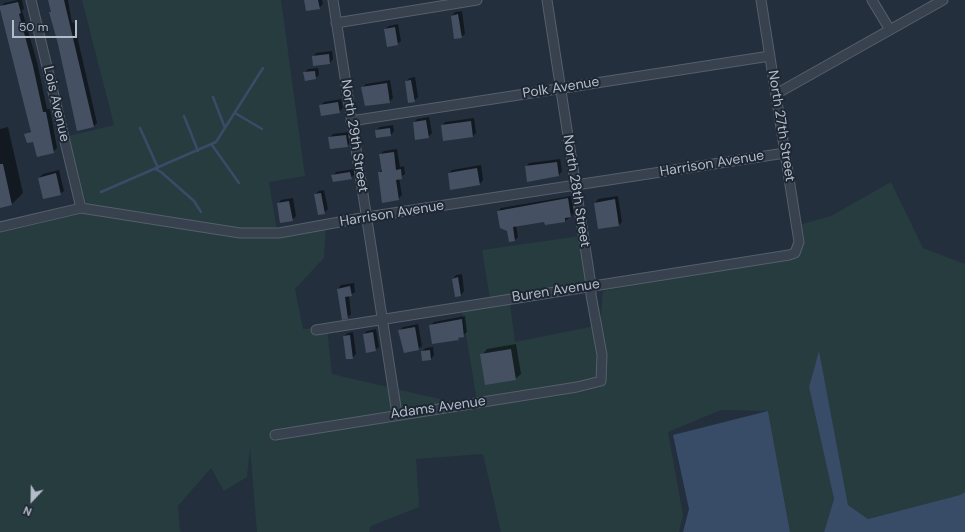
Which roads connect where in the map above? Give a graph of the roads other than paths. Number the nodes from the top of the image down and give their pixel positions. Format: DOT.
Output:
graph roads {
  1 [pos="31,0"];
  2 [pos="333,0"];
  3 [pos="477,0"];
  4 [pos="547,0"];
  5 [pos="761,0"];
  6 [pos="872,0"];
  7 [pos="943,0"];
  8 [pos="336,23"];
  9 [pos="890,30"];
  10 [pos="770,56"];
  11 [pos="560,88"];
  12 [pos="776,94"];
  13 [pos="351,121"];
  14 [pos="785,153"];
  15 [pos="576,186"];
  16 [pos="81,208"];
  17 [pos="366,217"];
  18 [pos="0,227"];
  19 [pos="795,253"];
  20 [pos="591,285"];
  21 [pos="383,319"];
  22 [pos="316,330"];
  23 [pos="601,381"];
  24 [pos="397,414"];
  25 [pos="275,435"];
  1 -- 16 [label="street, Lois Avenue"];
  2 -- 8 [label="street, North 29th Street"];
  3 -- 8 [label="street"];
  4 -- 11 [label="street, North 28th Street"];
  5 -- 10 [label="street, North 27th Street"];
  6 -- 9 [label="street"];
  7 -- 9 [label="street"];
  8 -- 13 [label="street, North 29th Street"];
  9 -- 12 [label="street"];
  10 -- 11 [label="street, Polk Avenue"];
  10 -- 12 [label="street, North 27th Street"];
  11 -- 13 [label="street, Polk Avenue"];
  11 -- 15 [label="street, North 28th Street"];
  12 -- 14 [label="street, North 27th Street"];
  13 -- 17 [label="street, North 29th Street"];
  14 -- 15 [label="street, Harrison Avenue"];
  14 -- 19 [label="street, North 27th Street"];
  15 -- 17 [label="street, Harrison Avenue"];
  15 -- 20 [label="street, North 28th Street"];
  16 -- 17 [label="street, Harrison Avenue"];
  16 -- 18 [label="street, Harrison Avenue"];
  17 -- 21 [label="street, North 29th Street"];
  19 -- 20 [label="street, Buren Avenue"];
  20 -- 21 [label="street, Buren Avenue"];
  20 -- 23 [label="street, North 28th Street"];
  21 -- 22 [label="street, Buren Avenue"];
  21 -- 24 [label="street, North 29th Street"];
  23 -- 24 [label="street, Adams Avenue"];
  24 -- 25 [label="street, Adams Avenue"];
}
